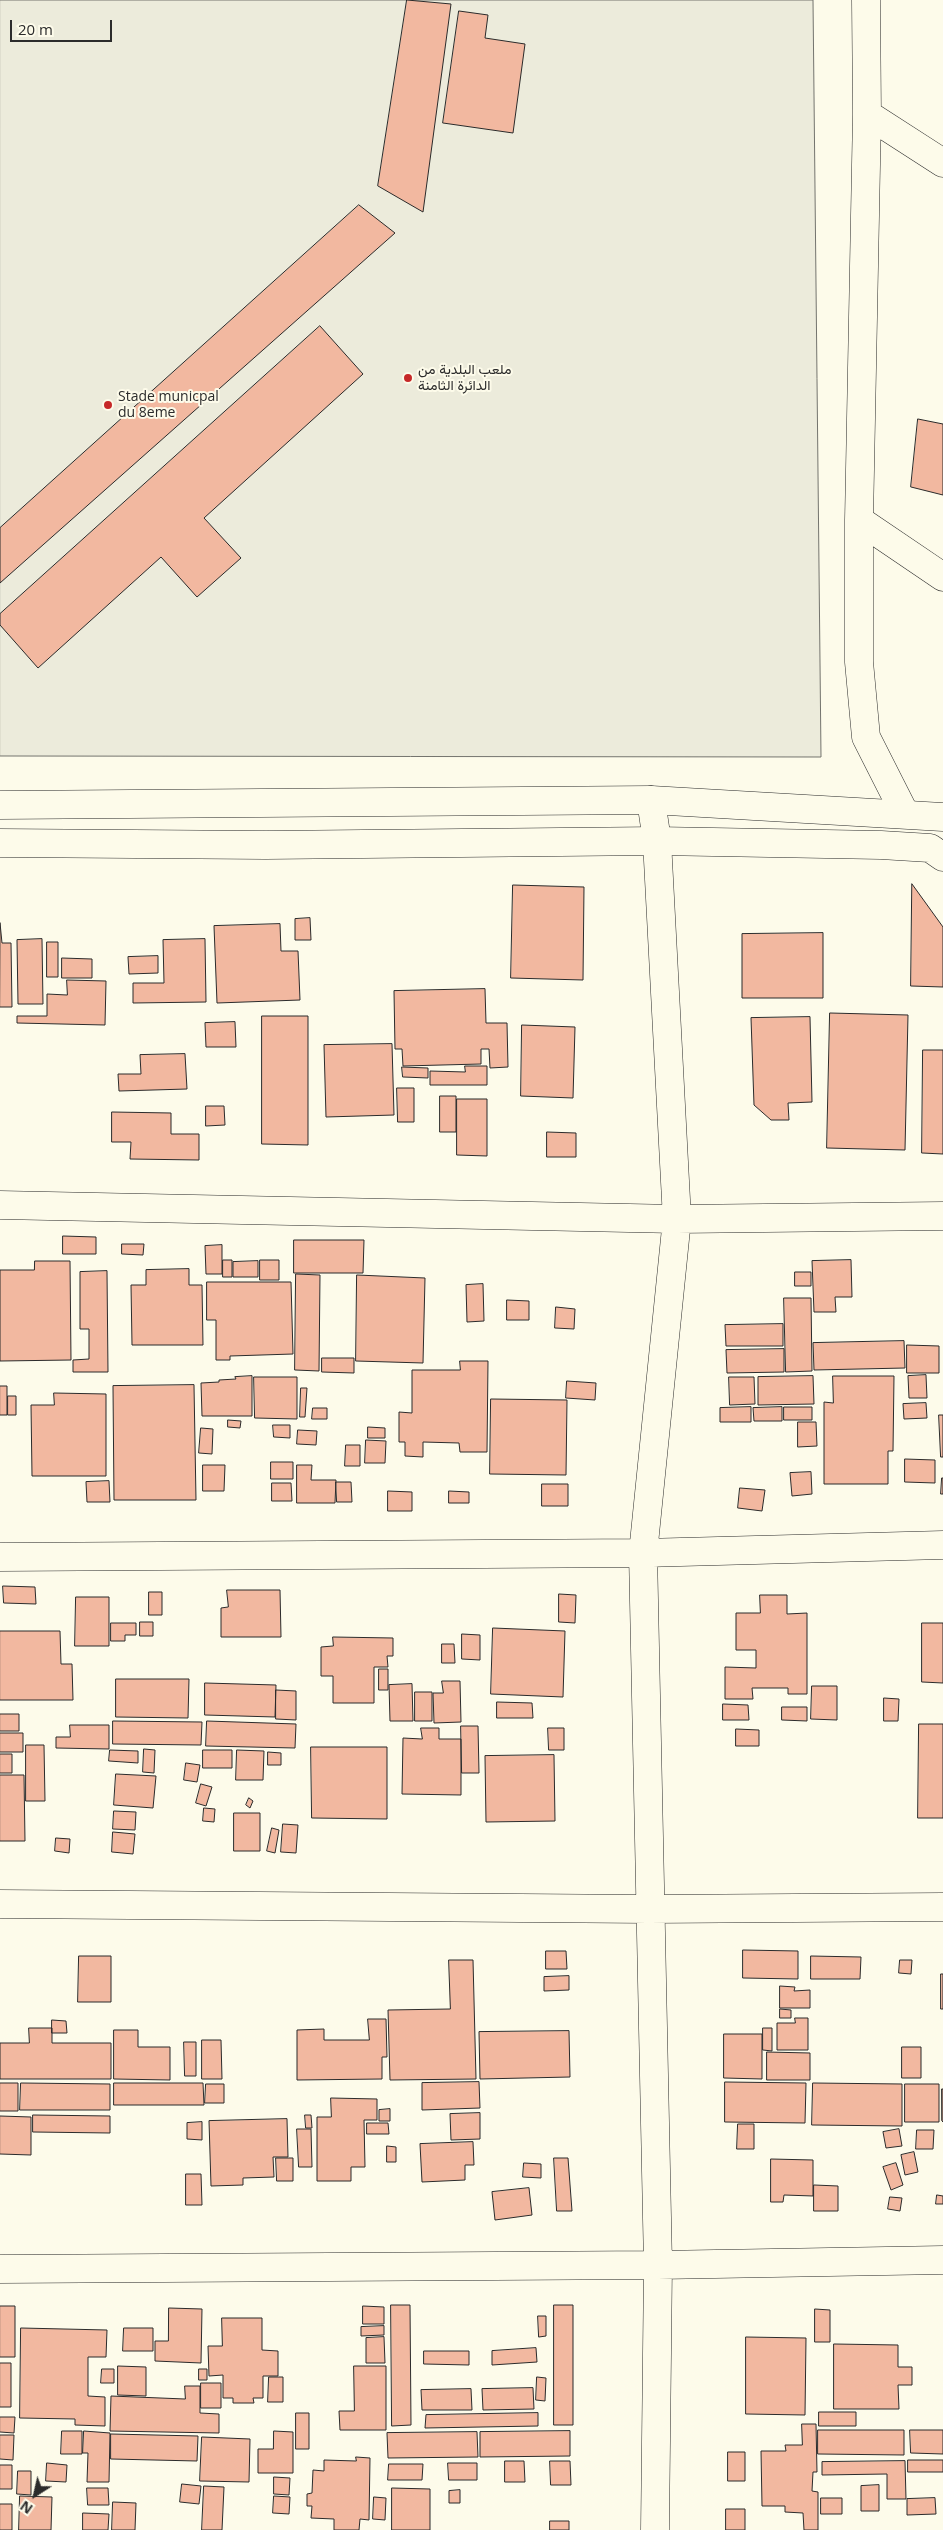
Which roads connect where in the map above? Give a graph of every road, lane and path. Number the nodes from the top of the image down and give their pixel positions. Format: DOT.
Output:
graph roads {
  1 [pos="866,0"];
  2 [pos="867,114"];
  3 [pos="943,163"];
  4 [pos="859,520"];
  5 [pos="943,577"];
  6 [pos="651,800"];
  7 [pos="0,805"];
  8 [pos="905,814"];
  9 [pos="943,818"];
  10 [pos="656,840"];
  11 [pos="0,843"];
  12 [pos="943,857"];
  13 [pos="0,1206"];
  14 [pos="943,1216"];
  15 [pos="677,1219"];
  16 [pos="943,1545"];
  17 [pos="643,1553"];
  18 [pos="0,1557"];
  19 [pos="0,1904"];
  20 [pos="943,1907"];
  21 [pos="649,1909"];
  22 [pos="943,2260"];
  23 [pos="658,2265"];
  24 [pos="0,2269"];
  25 [pos="655,2530"];
  1 -- 2 [label="street"];
  2 -- 3 [label="street"];
  2 -- 4 [label="street"];
  4 -- 5 [label="street"];
  4 -- 8 [label="street"];
  6 -- 7 [label="street"];
  6 -- 8 [label="street"];
  6 -- 10 [label="street"];
  8 -- 9 [label="street"];
  10 -- 11 [label="street"];
  10 -- 12 [label="street"];
  10 -- 15 [label="street"];
  13 -- 15 [label="street"];
  14 -- 15 [label="street"];
  15 -- 17 [label="street"];
  16 -- 17 [label="street"];
  17 -- 18 [label="street"];
  17 -- 21 [label="street"];
  19 -- 21 [label="street"];
  20 -- 21 [label="street"];
  21 -- 23 [label="street"];
  22 -- 23 [label="street"];
  23 -- 24 [label="street"];
  23 -- 25 [label="street"];
}
